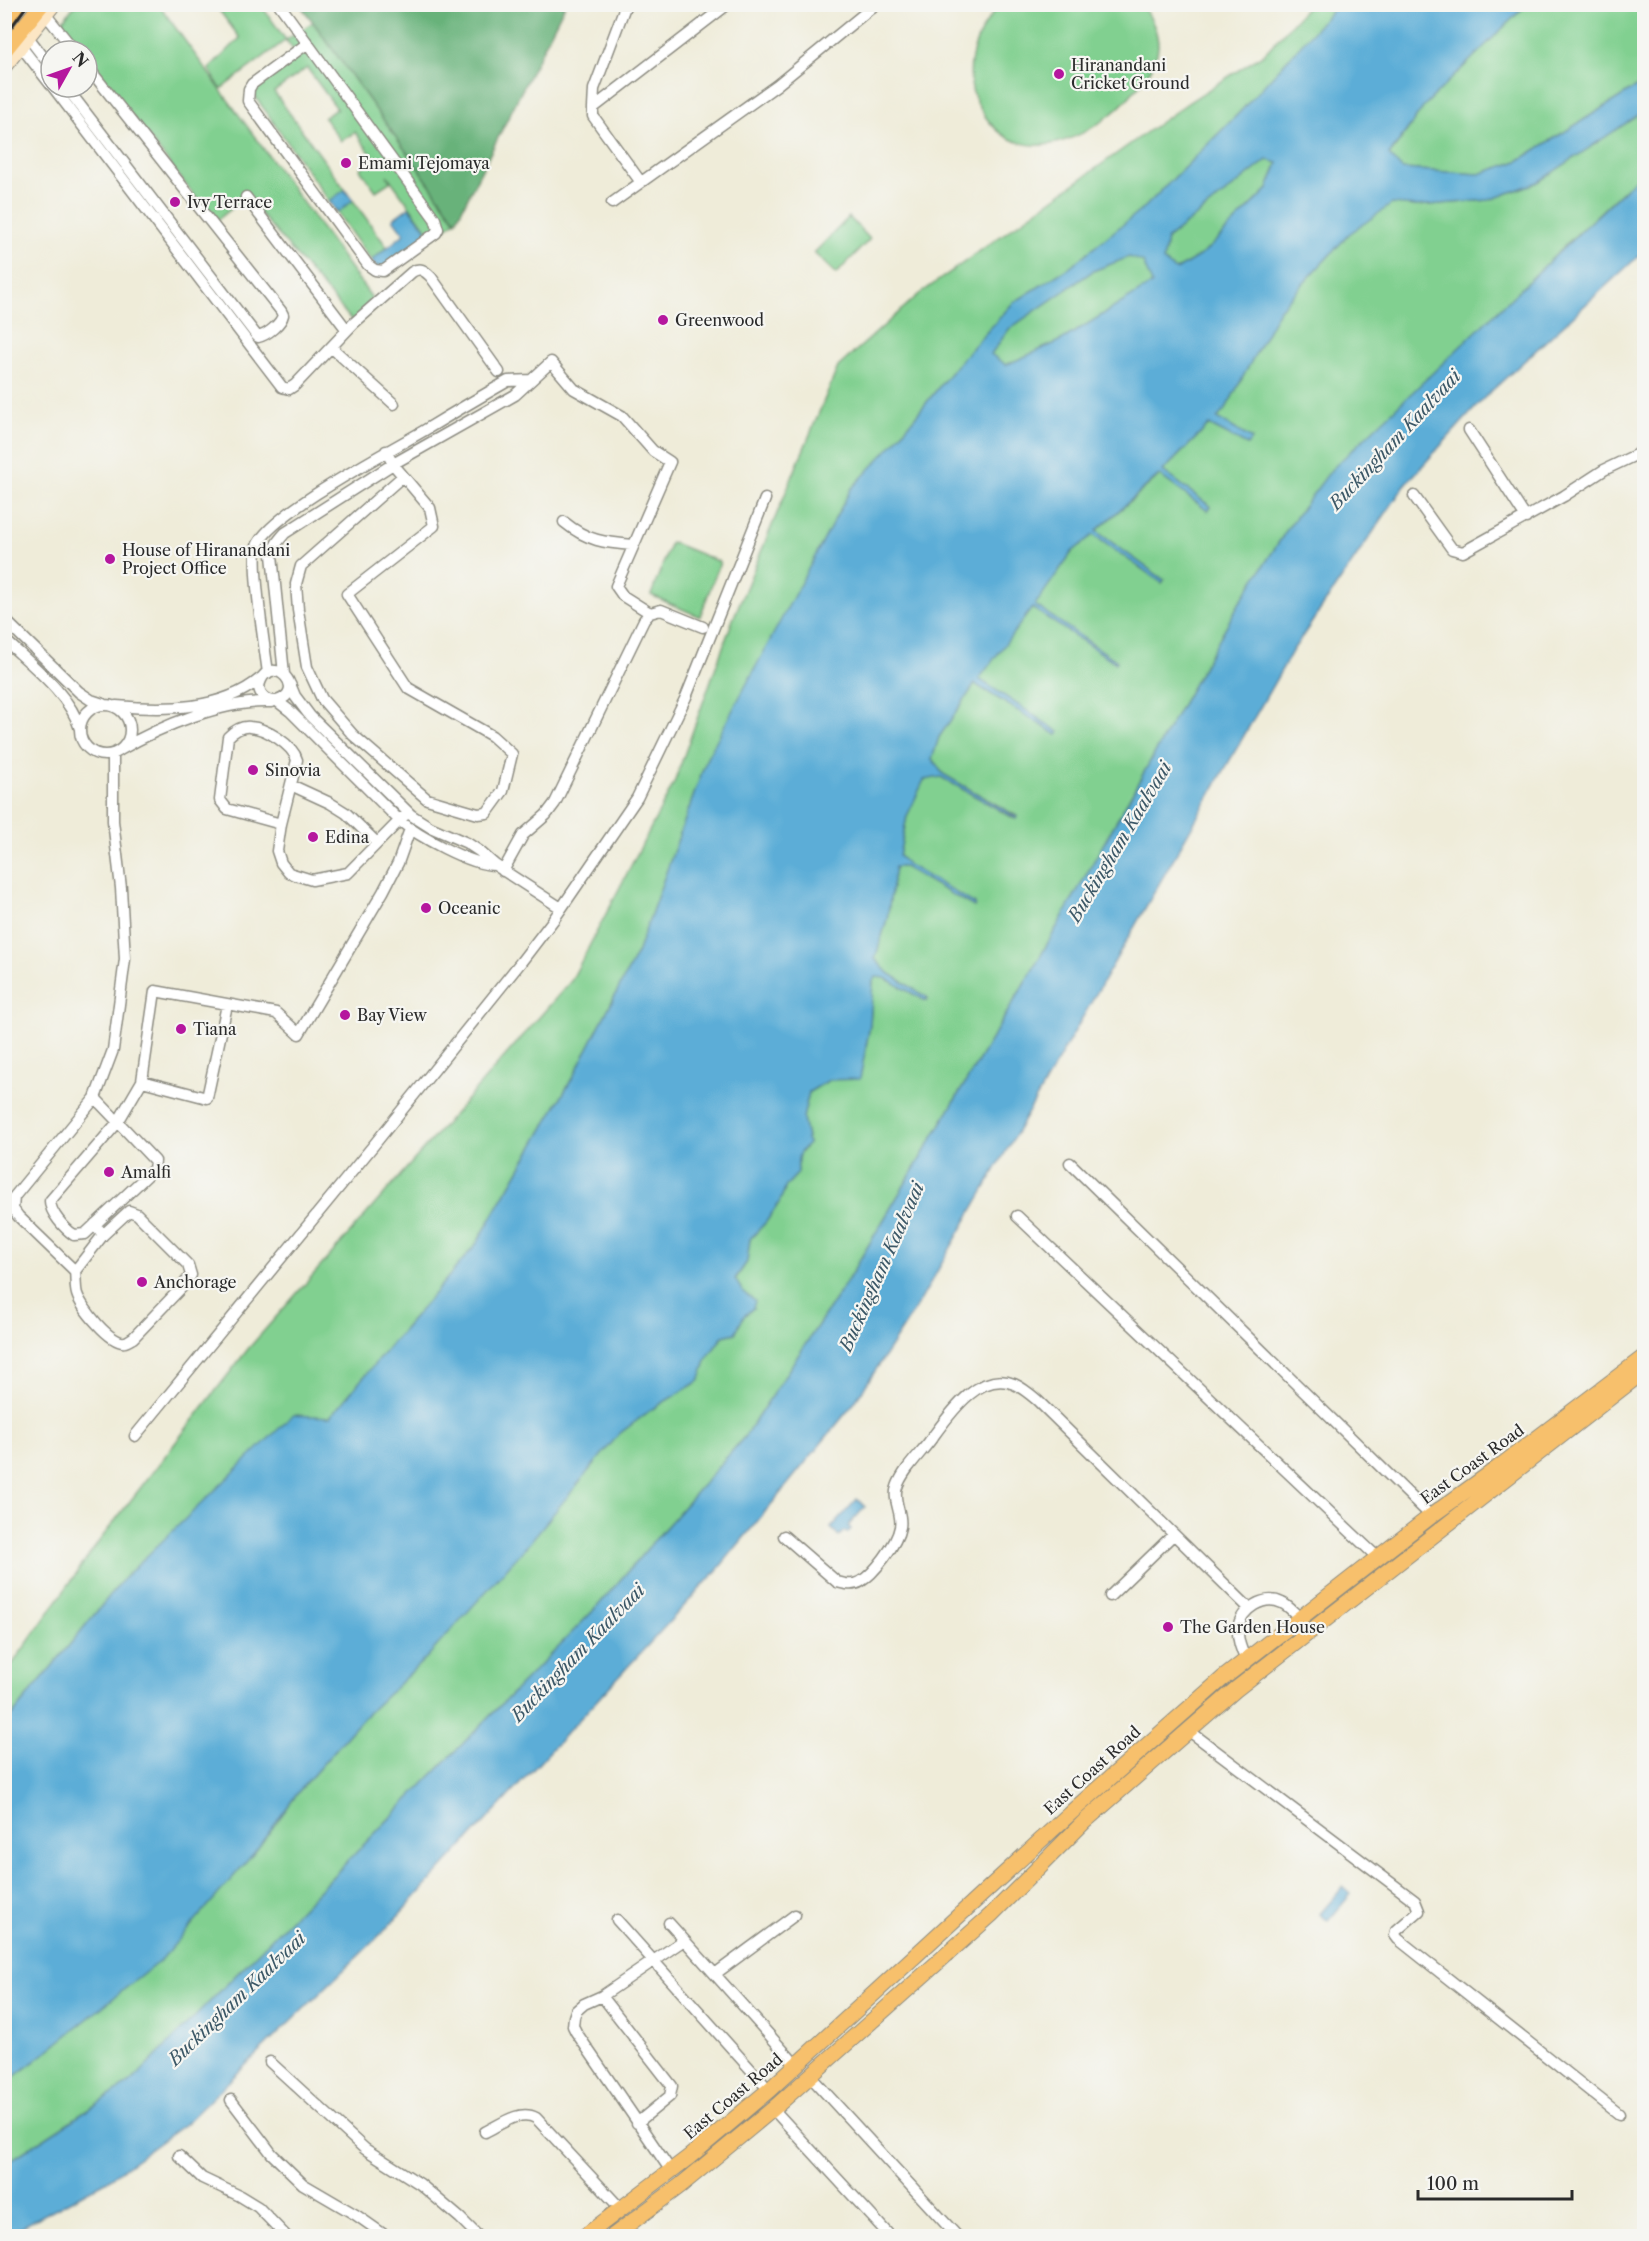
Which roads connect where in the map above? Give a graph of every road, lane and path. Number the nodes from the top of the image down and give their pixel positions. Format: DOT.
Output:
graph roads {
  1 [pos="19,4"];
  2 [pos="279,4"];
  3 [pos="626,4"];
  4 [pos="728,4"];
  5 [pos="869,7"];
  6 [pos="47,8"];
  7 [pos="4,22"];
  8 [pos="67,39"];
  9 [pos="21,40"];
  10 [pos="308,43"];
  11 [pos="4,51"];
  12 [pos="39,56"];
  13 [pos="39,67"];
  14 [pos="4,68"];
  15 [pos="99,81"];
  16 [pos="62,99"];
  17 [pos="75,99"];
  18 [pos="593,108"];
  19 [pos="640,181"];
  20 [pos="246,197"];
  21 [pos="612,202"];
  22 [pos="347,330"];
  23 [pos="332,347"];
  24 [pos="499,372"];
  25 [pos="531,380"];
  26 [pos="394,404"];
  27 [pos="1468,429"];
  28 [pos="386,451"];
  29 [pos="1644,451"];
  30 [pos="393,464"];
  31 [pos="403,476"];
  32 [pos="1414,496"];
  33 [pos="765,499"];
  34 [pos="1526,518"];
  35 [pos="564,522"];
  36 [pos="634,545"];
  37 [pos="650,613"];
  38 [pos="4,619"];
  39 [pos="263,627"];
  40 [pos="280,627"];
  41 [pos="703,627"];
  42 [pos="4,639"];
  43 [pos="265,676"];
  44 [pos="287,679"];
  45 [pos="275,701"];
  46 [pos="111,706"];
  47 [pos="80,732"];
  48 [pos="117,752"];
  49 [pos="291,785"];
  50 [pos="408,812"];
  51 [pos="399,820"];
  52 [pos="281,824"];
  53 [pos="410,830"];
  54 [pos="377,843"];
  55 [pos="499,868"];
  56 [pos="561,908"];
  57 [pos="227,1005"];
  58 [pos="142,1081"];
  59 [pos="95,1098"];
  60 [pos="118,1122"];
  61 [pos="1070,1163"];
  62 [pos="1017,1216"];
  63 [pos="95,1224"];
  64 [pos="103,1235"];
  65 [pos="75,1271"];
  66 [pos="1644,1357"];
  67 [pos="1644,1371"];
  68 [pos="135,1437"];
  69 [pos="1431,1516"];
  70 [pos="1173,1535"];
  71 [pos="784,1536"];
  72 [pos="1377,1557"];
  73 [pos="1110,1596"];
  74 [pos="1249,1608"];
  75 [pos="1300,1618"];
  76 [pos="1246,1660"];
  77 [pos="1188,1730"];
  78 [pos="795,1915"];
  79 [pos="617,1920"];
  80 [pos="669,1923"];
  81 [pos="684,1940"];
  82 [pos="655,1960"];
  83 [pos="715,1974"];
  84 [pos="602,1996"];
  85 [pos="270,2062"];
  86 [pos="797,2066"];
  87 [pos="810,2076"];
  88 [pos="769,2090"];
  89 [pos="231,2100"];
  90 [pos="773,2109"];
  91 [pos="1619,2114"];
  92 [pos="637,2123"];
  93 [pos="484,2132"];
  94 [pos="179,2156"];
  95 [pos="671,2171"];
  96 [pos="621,2209"];
  97 [pos="286,2236"];
  98 [pos="386,2236"];
  99 [pos="478,2236"];
  100 [pos="585,2236"];
  101 [pos="613,2236"];
  102 [pos="890,2236"];
  103 [pos="957,2236"];
  1 -- 7 [label="main road"];
  2 -- 10 [label="street"];
  3 -- 18 [label="street"];
  4 -- 18 [label="street"];
  5 -- 19 [label="street"];
  6 -- 8 [label="street"];
  6 -- 9 [label="main road"];
  9 -- 11 [label="main road"];
  9 -- 12 [label="street"];
  9 -- 13 [label="street"];
  9 -- 14 [label="street"];
  10 -- 10 [label="street"];
  15 -- 17 [label="street"];
  16 -- 23 [label="street"];
  18 -- 19 [label="street"];
  19 -- 21 [label="street"];
  20 -- 22 [label="street"];
  22 -- 23 [label="street"];
  22 -- 24 [label="street"];
  23 -- 26 [label="street"];
  25 -- 28 [label="street"];
  25 -- 30 [label="street"];
  25 -- 36 [label="street"];
  27 -- 34 [label="street"];
  28 -- 30 [label="street"];
  28 -- 39 [label="street"];
  29 -- 34 [label="street"];
  30 -- 31 [label="street"];
  30 -- 40 [label="street"];
  31 -- 31 [label="street"];
  32 -- 34 [label="street"];
  33 -- 56 [label="street"];
  35 -- 36 [label="street"];
  36 -- 37 [label="street"];
  37 -- 41 [label="street"];
  37 -- 55 [label="street"];
  38 -- 46 [label="street"];
  39 -- 40 [label="street"];
  39 -- 43 [label="street"];
  40 -- 44 [label="street"];
  42 -- 47 [label="street"];
  43 -- 44 [label="street"];
  43 -- 45 [label="street"];
  43 -- 46 [label="street"];
  44 -- 45 [label="street"];
  44 -- 50 [label="street"];
  45 -- 48 [label="street"];
  45 -- 51 [label="street"];
  46 -- 47 [label="street"];
  46 -- 48 [label="street"];
  47 -- 48 [label="street"];
  48 -- 59 [label="street"];
  49 -- 52 [label="street"];
  49 -- 52 [label="street"];
  49 -- 54 [label="street"];
  50 -- 51 [label="street"];
  50 -- 55 [label="street"];
  51 -- 53 [label="street"];
  51 -- 54 [label="street"];
  52 -- 54 [label="street"];
  53 -- 55 [label="street"];
  53 -- 57 [label="street"];
  55 -- 56 [label="street"];
  56 -- 68 [label="street"];
  57 -- 58 [label="street"];
  57 -- 58 [label="street"];
  58 -- 60 [label="street"];
  59 -- 60 [label="street"];
  59 -- 65 [label="street"];
  60 -- 63 [label="street"];
  60 -- 63 [label="street"];
  61 -- 69 [label="street"];
  62 -- 72 [label="street"];
  63 -- 64 [label="street"];
  64 -- 65 [label="street"];
  64 -- 65 [label="street"];
  66 -- 69 [label="main road, East Coast Road"];
  67 -- 77 [label="main road, East Coast Road"];
  69 -- 72 [label="main road, East Coast Road"];
  70 -- 71 [label="street"];
  70 -- 73 [label="street"];
  70 -- 74 [label="street"];
  72 -- 75 [label="main road, East Coast Road"];
  74 -- 75 [label="street"];
  74 -- 76 [label="street"];
  75 -- 76 [label="main road, East Coast Road"];
  76 -- 86 [label="main road, East Coast Road"];
  77 -- 87 [label="main road, East Coast Road"];
  77 -- 91 [label="street"];
  78 -- 83 [label="street"];
  79 -- 82 [label="street"];
  80 -- 81 [label="street"];
  81 -- 82 [label="street"];
  81 -- 83 [label="street"];
  82 -- 84 [label="street"];
  82 -- 88 [label="street"];
  83 -- 86 [label="street"];
  84 -- 92 [label="street"];
  84 -- 92 [label="street"];
  85 -- 99 [label="street"];
  86 -- 88 [label="main road, East Coast Road"];
  87 -- 90 [label="main road, East Coast Road"];
  87 -- 103 [label="street"];
  88 -- 95 [label="main road, East Coast Road"];
  89 -- 98 [label="street"];
  90 -- 101 [label="main road, East Coast Road"];
  90 -- 102 [label="street"];
  92 -- 95 [label="street"];
  93 -- 96 [label="street"];
  94 -- 97 [label="street"];
  95 -- 96 [label="main road, East Coast Road"];
  96 -- 100 [label="main road, East Coast Road"];
}
